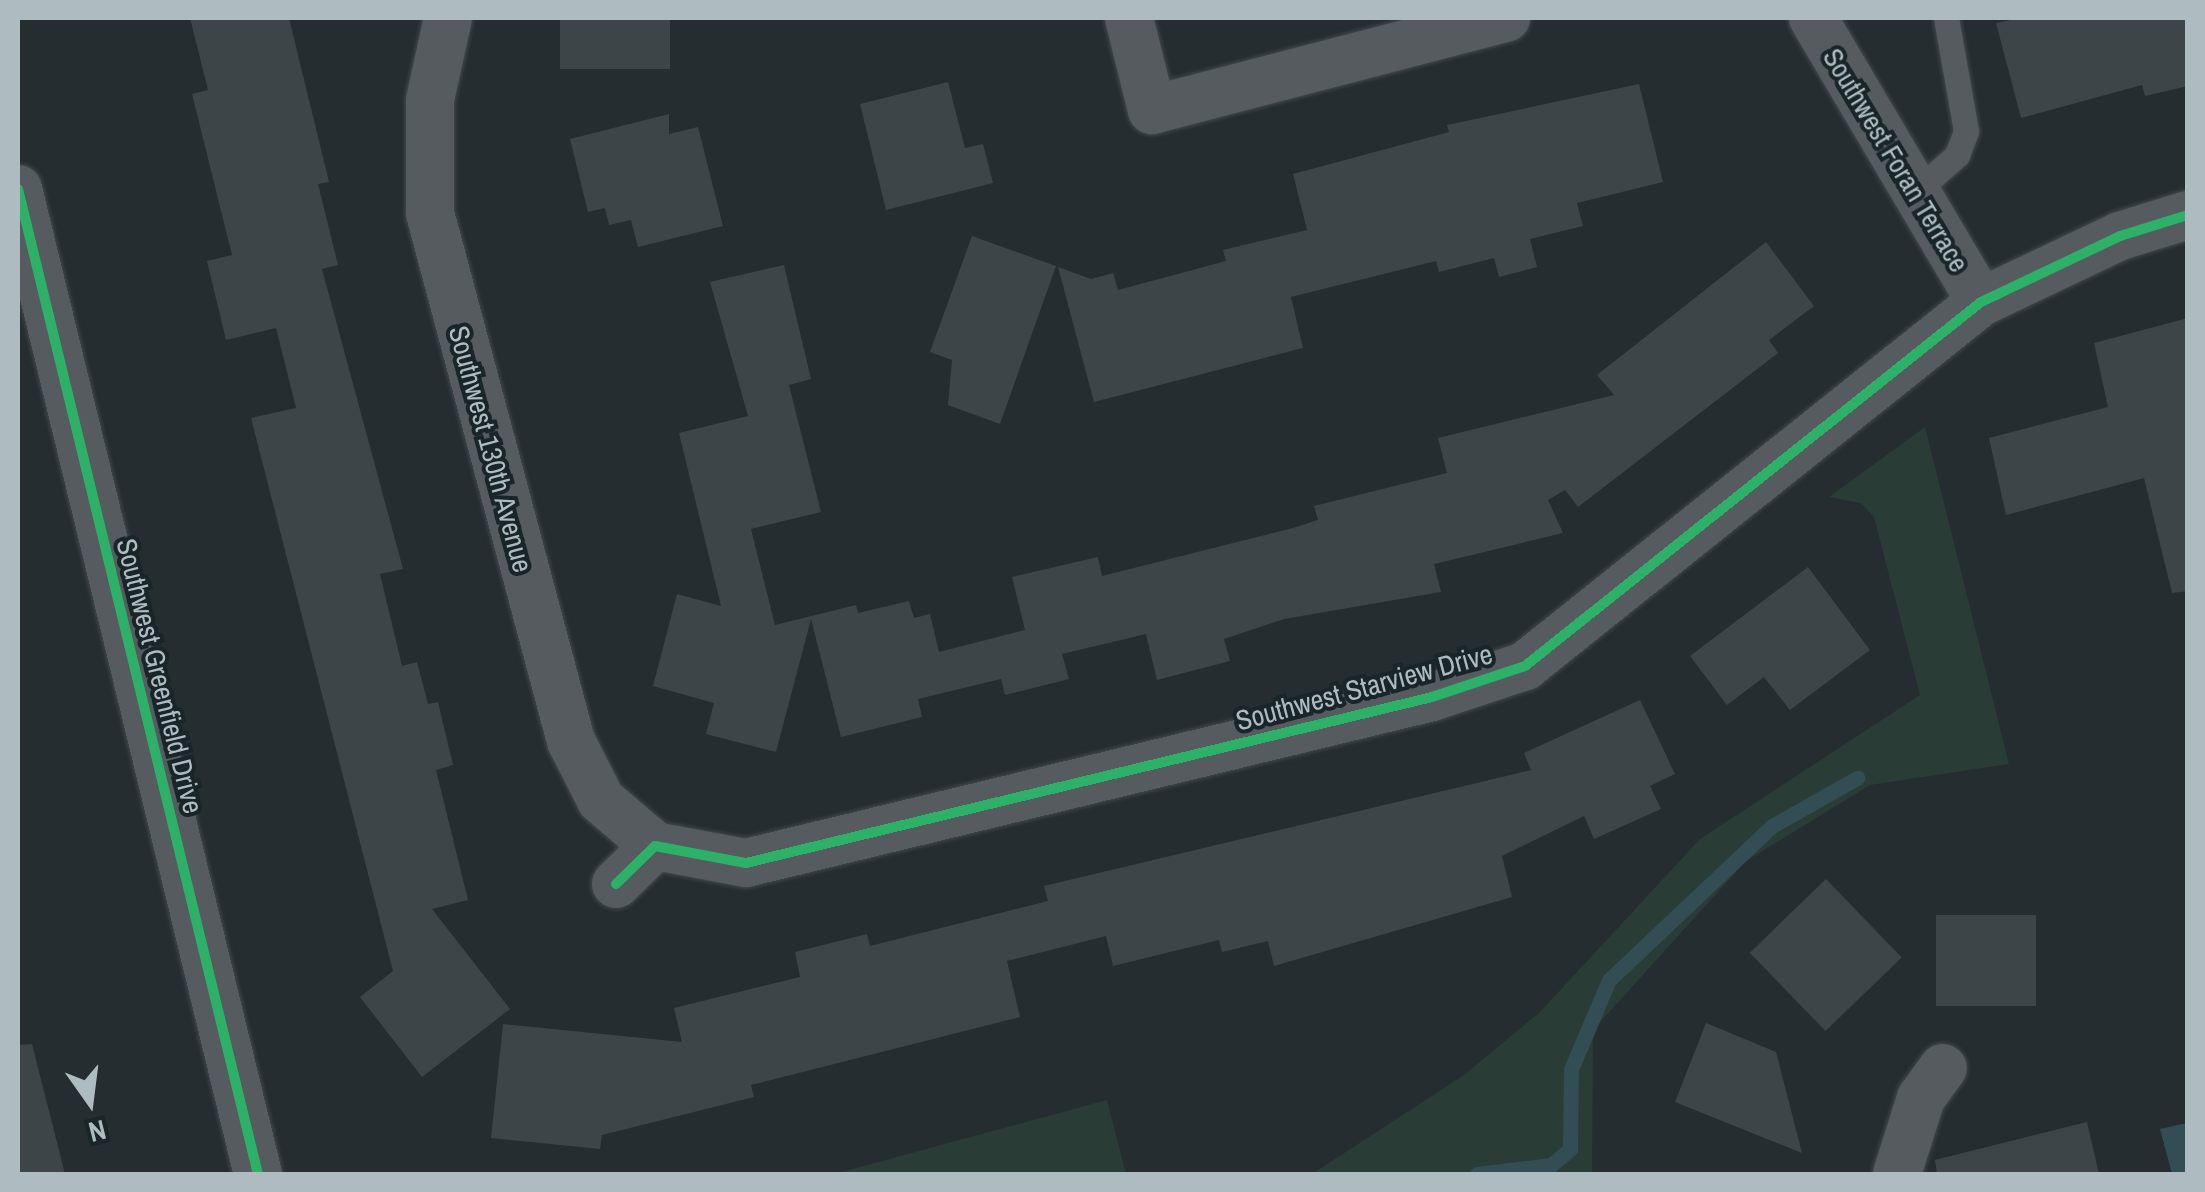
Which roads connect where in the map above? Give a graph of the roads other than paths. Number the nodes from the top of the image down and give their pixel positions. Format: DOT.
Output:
graph roads {
  1 [pos="448,18"];
  2 [pos="1128,18"];
  3 [pos="1506,18"];
  4 [pos="1813,18"];
  5 [pos="1946,18"];
  6 [pos="18,188"];
  7 [pos="1911,196"];
  8 [pos="2188,215"];
  9 [pos="1981,302"];
  10 [pos="655,846"];
  11 [pos="616,884"];
  12 [pos="1943,1068"];
  13 [pos="258,1174"];
  14 [pos="1896,1174"];
  1 -- 10 [label="street, Southwest 130th Avenue"];
  2 -- 3 [label="street"];
  4 -- 7 [label="street, Southwest Foran Terrace"];
  5 -- 7 [label="lane"];
  6 -- 13 [label="street, Southwest Greenfield Drive"];
  7 -- 9 [label="street, Southwest Foran Terrace"];
  8 -- 9 [label="street, Southwest Starview Drive"];
  9 -- 10 [label="street, Southwest Starview Drive"];
  10 -- 11 [label="street"];
  12 -- 14 [label="street"];
}
